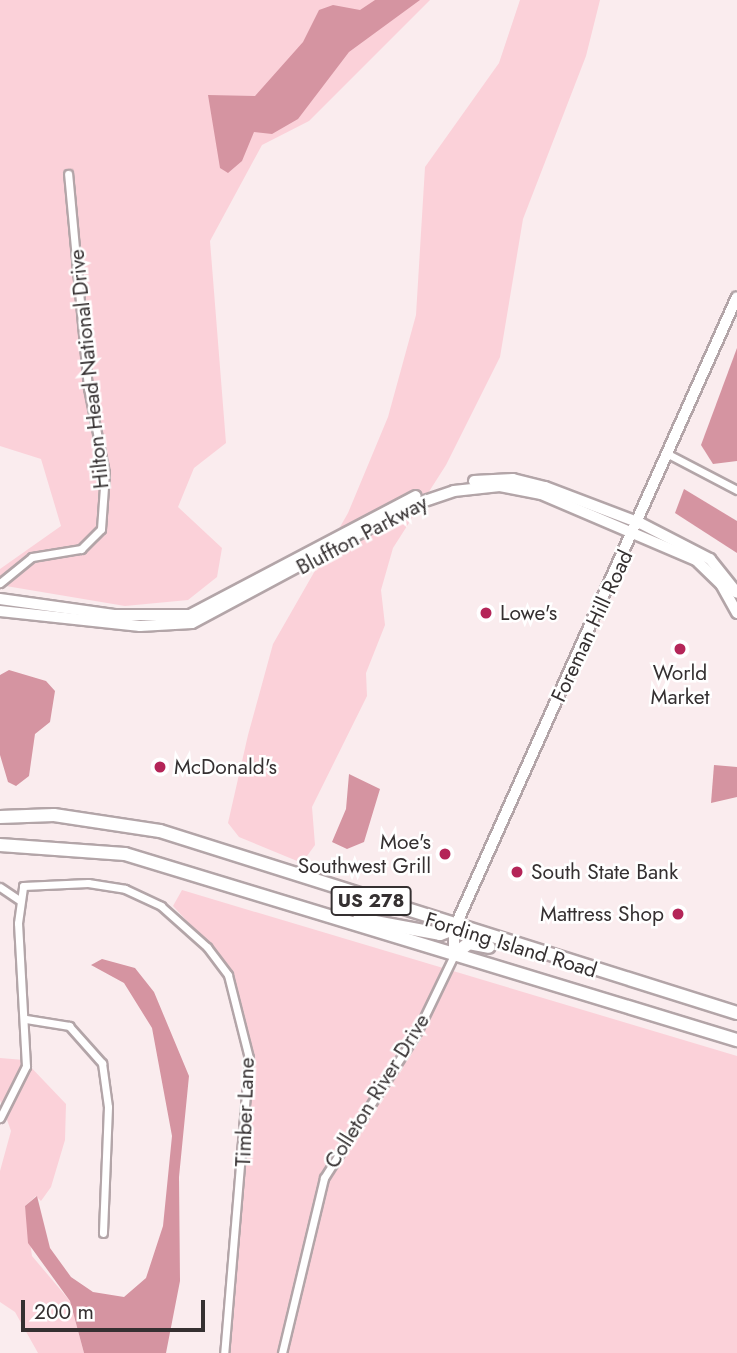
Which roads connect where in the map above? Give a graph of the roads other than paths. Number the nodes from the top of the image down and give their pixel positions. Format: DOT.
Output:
graph roads {
  1 [pos="68,174"];
  2 [pos="737,298"];
  3 [pos="668,454"];
  4 [pos="737,490"];
  5 [pos="640,523"];
  6 [pos="634,536"];
  7 [pos="0,583"];
  8 [pos="737,593"];
  9 [pos="0,599"];
  10 [pos="0,611"];
  11 [pos="737,613"];
  12 [pos="0,817"];
  13 [pos="0,845"];
  14 [pos="0,887"];
  15 [pos="19,900"];
  16 [pos="304,909"];
  17 [pos="454,929"];
  18 [pos="454,955"];
  19 [pos="589,969"];
  20 [pos="737,1013"];
  21 [pos="26,1019"];
  22 [pos="737,1040"];
  23 [pos="0,1118"];
  24 [pos="103,1233"];
  25 [pos="224,1353"];
  26 [pos="282,1353"];
  1 -- 7 [label="street, Hilton Head National Drive"];
  2 -- 3 [label="main road, Foreman Hill Road"];
  3 -- 4 [label="street"];
  3 -- 5 [label="main road, Foreman Hill Road"];
  5 -- 6 [label="main road, Foreman Hill Road"];
  5 -- 8 [label="main road, Bluffton Parkway"];
  5 -- 9 [label="main road, Bluffton Parkway"];
  6 -- 10 [label="main road, Bluffton Parkway"];
  6 -- 11 [label="main road, Bluffton Parkway"];
  6 -- 17 [label="main road, Foreman Hill Road"];
  12 -- 17 [label="highway, Fording Island Road / US 278"];
  13 -- 16 [label="highway, Fording Island Road / US 278"];
  14 -- 15 [label="street"];
  15 -- 21 [label="street"];
  15 -- 25 [label="street, Timber Lane"];
  16 -- 17 [label="highway"];
  16 -- 18 [label="highway, Fording Island Road / US 278"];
  17 -- 18 [label="main road, Foreman Hill Road"];
  17 -- 19 [label="highway, Fording Island Road / US 278"];
  18 -- 19 [label="highway"];
  18 -- 22 [label="highway, Fording Island Road / US 278"];
  18 -- 26 [label="street, Colleton River Drive"];
  19 -- 20 [label="highway, Fording Island Road / US 278"];
  21 -- 23 [label="street"];
  21 -- 24 [label="street"];
}
